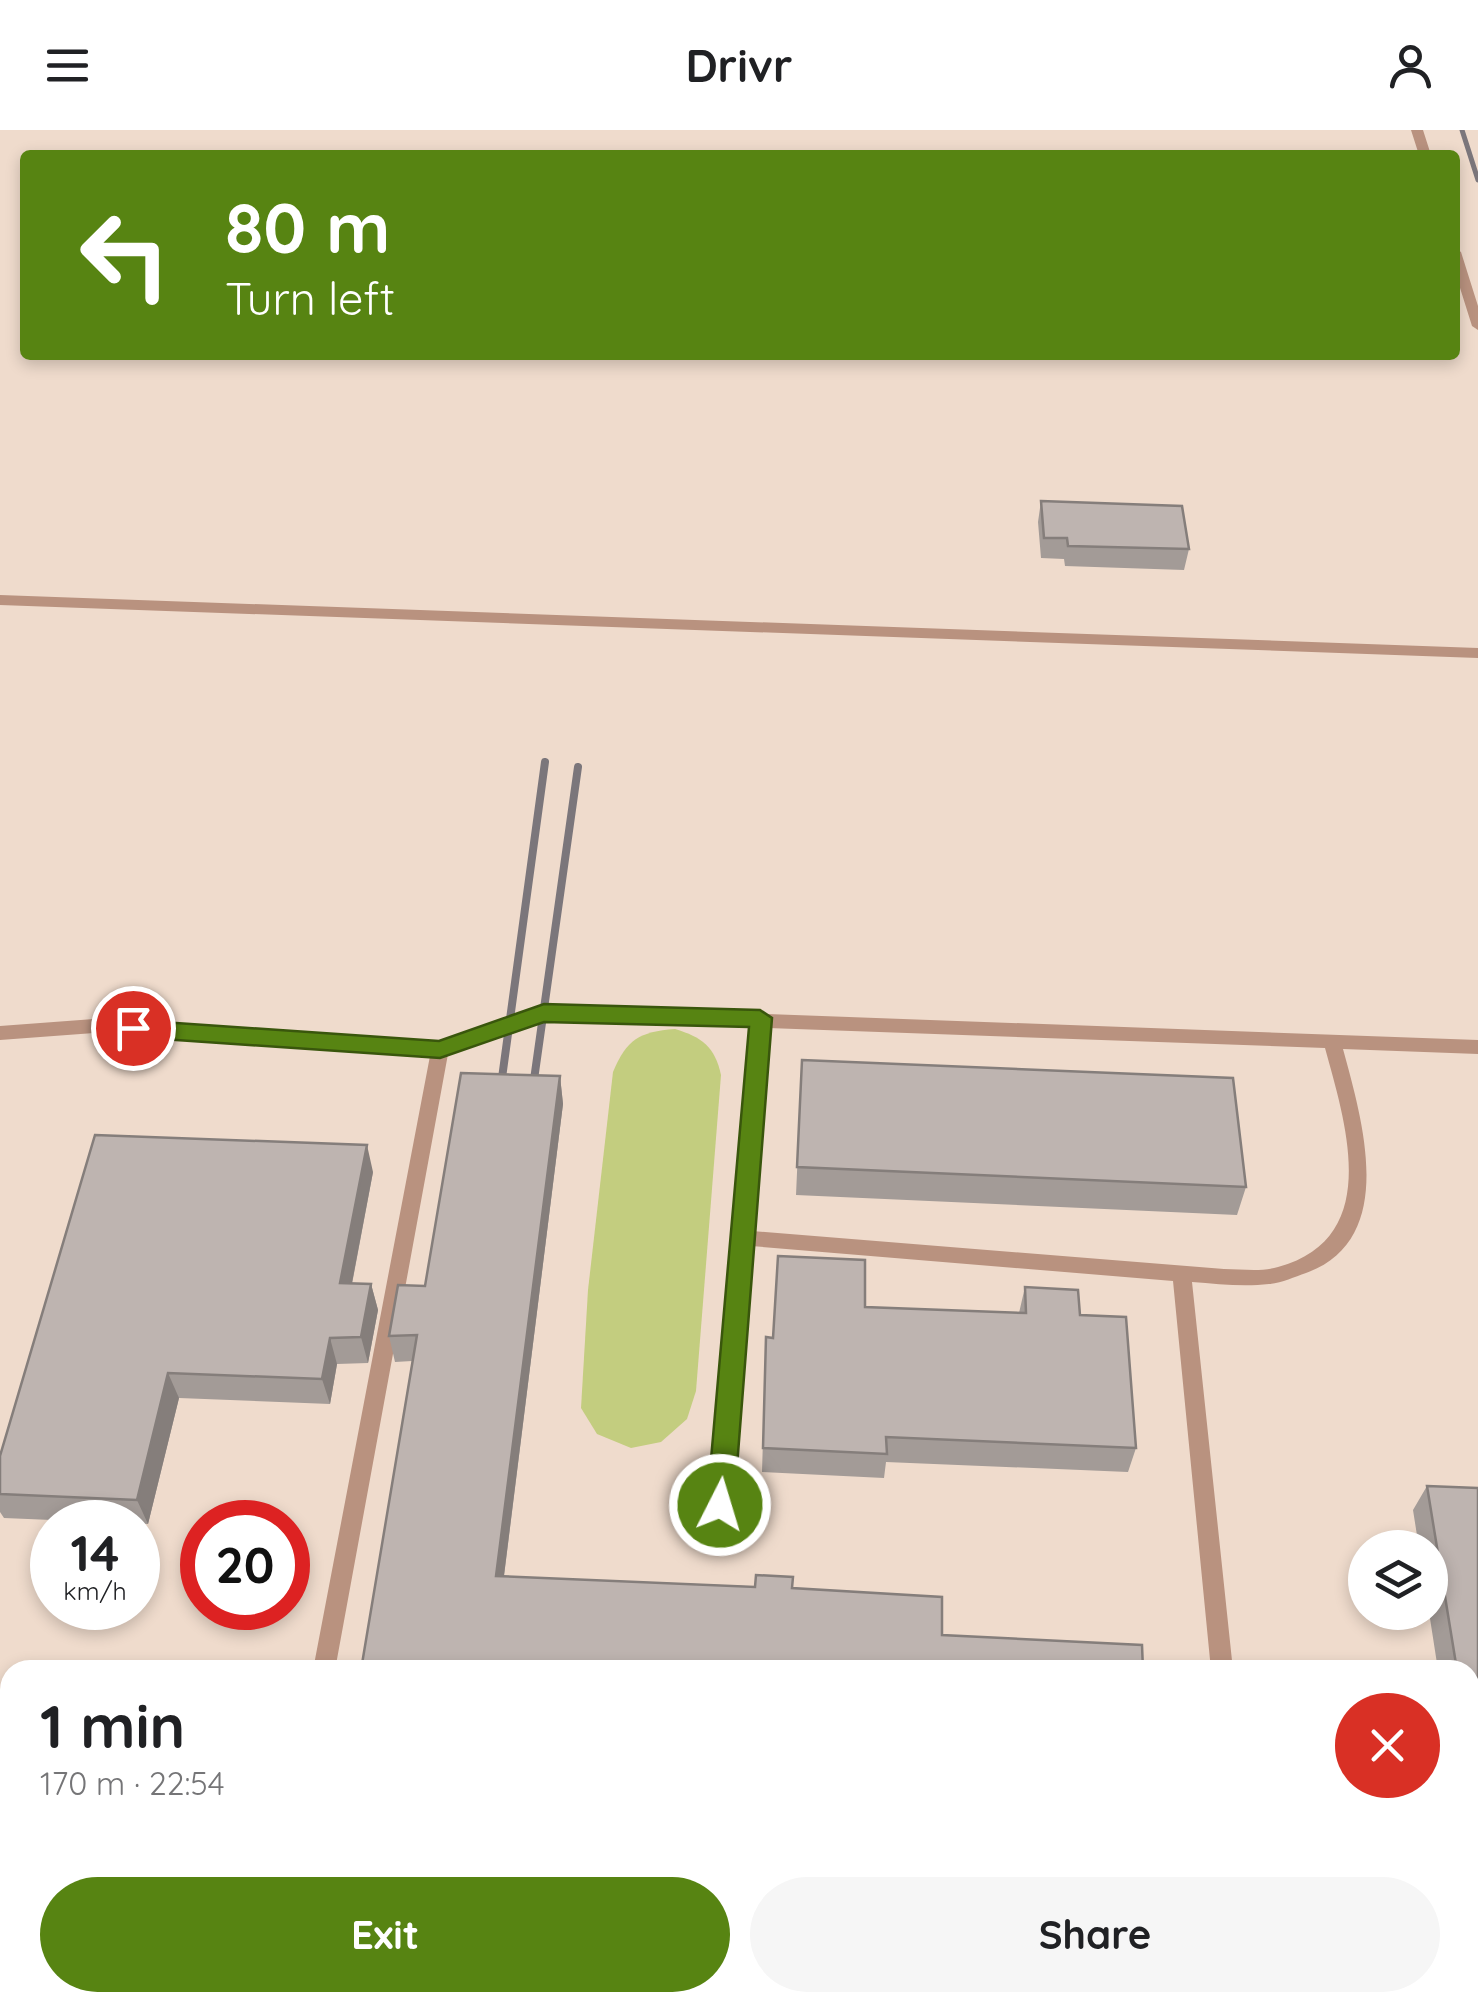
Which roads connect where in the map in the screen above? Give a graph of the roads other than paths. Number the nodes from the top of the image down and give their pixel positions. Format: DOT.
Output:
graph roads {
  1 [pos="1460,268"];
  2 [pos="1478,326"];
  3 [pos="0,600"];
  4 [pos="1478,653"];
  5 [pos="760,1018"];
  6 [pos="0,1033"];
  7 [pos="1332,1041"];
  8 [pos="1478,1047"];
  9 [pos="440,1050"];
  10 [pos="743,1238"];
  11 [pos="1182,1273"];
  12 [pos="720,1505"];
  13 [pos="326,1660"];
  14 [pos="1221,1660"];
  1 -- 2 [label="lane"];
  3 -- 4 [label="lane"];
  5 -- 7 [label="lane"];
  5 -- 9 [label="lane"];
  5 -- 10 [label="lane"];
  6 -- 9 [label="lane"];
  7 -- 8 [label="lane"];
  7 -- 11 [label="lane"];
  9 -- 13 [label="lane"];
  10 -- 11 [label="lane"];
  10 -- 12 [label="lane"];
  11 -- 14 [label="lane"];
}
